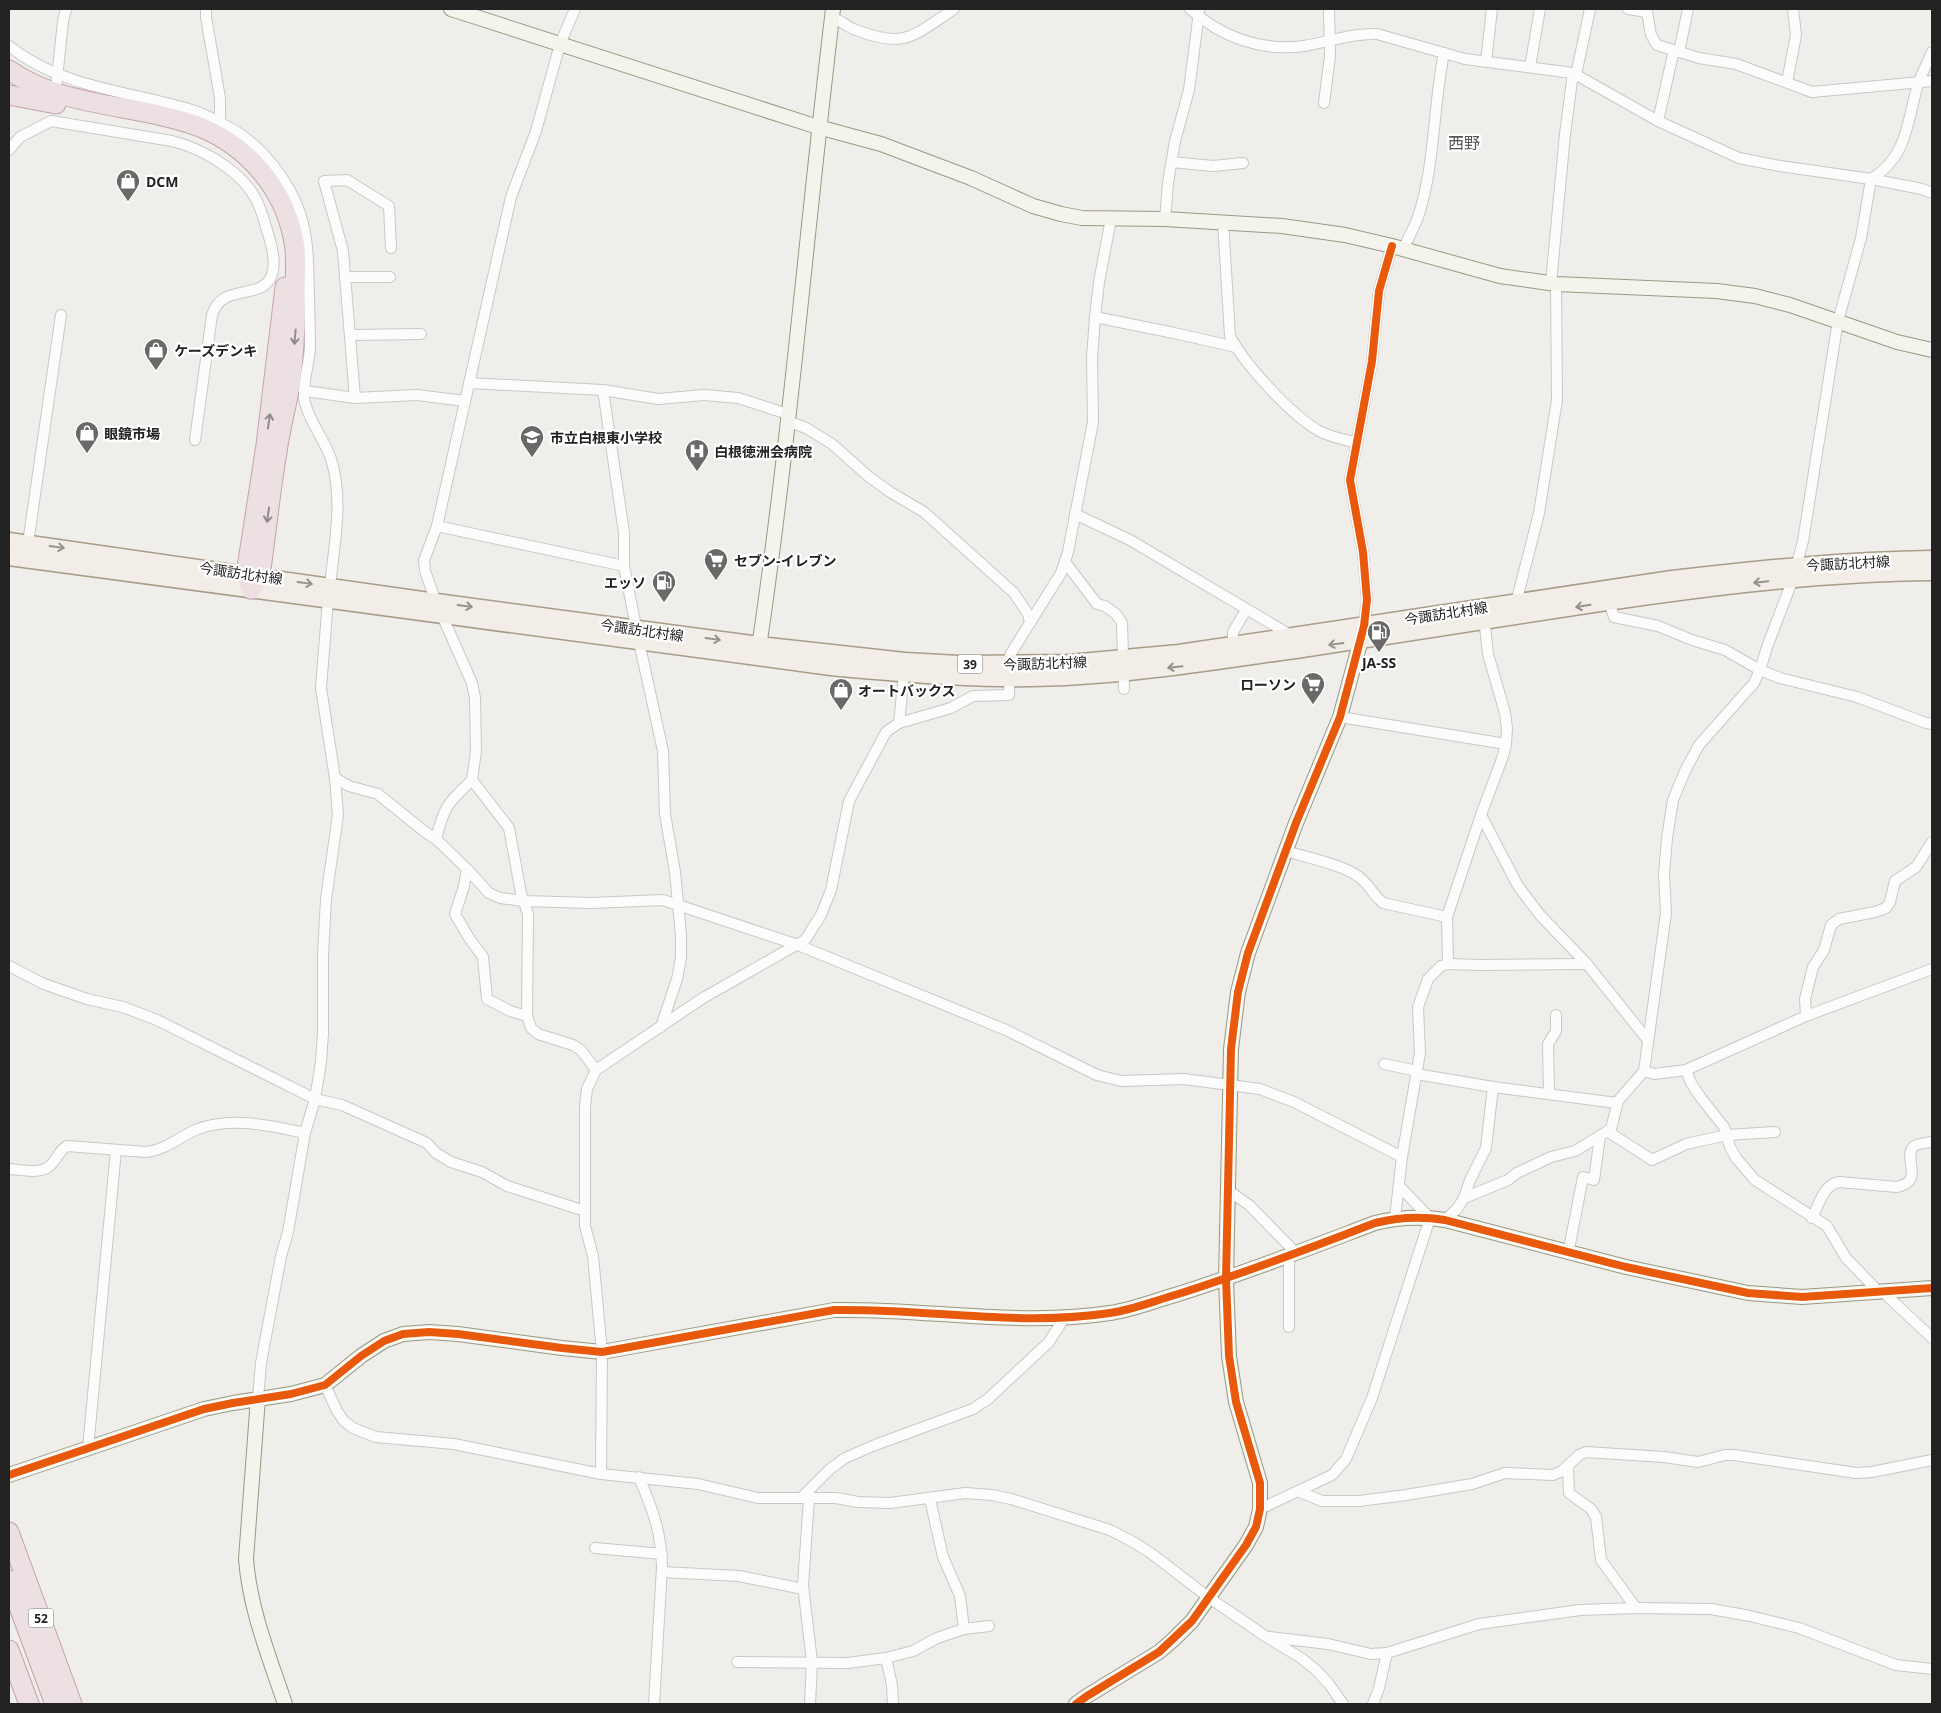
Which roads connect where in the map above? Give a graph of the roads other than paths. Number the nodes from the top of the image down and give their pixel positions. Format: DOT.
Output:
graph roads {
  1 [pos="66,9"];
  2 [pos="206,9"];
  3 [pos="451,9"];
  4 [pos="575,9"];
  5 [pos="954,9"];
  6 [pos="1190,9"];
  7 [pos="1329,9"];
  8 [pos="1492,9"];
  9 [pos="1540,9"];
  10 [pos="1590,9"];
  11 [pos="1628,9"];
  12 [pos="1688,9"];
  13 [pos="1793,9"];
  14 [pos="1199,12"];
  15 [pos="833,13"];
  16 [pos="1330,40"];
  17 [pos="560,44"];
  18 [pos="9,46"];
  19 [pos="1676,51"];
  20 [pos="1932,52"];
  21 [pos="1444,53"];
  22 [pos="1486,62"];
  23 [pos="1530,67"];
  24 [pos="9,70"];
  25 [pos="58,74"];
  26 [pos="1574,74"];
  27 [pos="1932,81"];
  28 [pos="1787,82"];
  29 [pos="1918,83"];
  30 [pos="9,85"];
  31 [pos="9,95"];
  32 [pos="1324,103"];
  33 [pos="56,104"];
  34 [pos="9,108"];
  35 [pos="1658,121"];
  36 [pos="220,122"];
  37 [pos="818,127"];
  38 [pos="9,150"];
  39 [pos="1172,162"];
  40 [pos="1243,163"];
  41 [pos="1871,178"];
  42 [pos="1932,193"];
  43 [pos="1111,219"];
  44 [pos="1165,219"];
  45 [pos="1223,222"];
  46 [pos="1397,247"];
  47 [pos="391,248"];
  48 [pos="345,277"];
  49 [pos="390,277"];
  50 [pos="1553,283"];
  51 [pos="61,315"];
  52 [pos="1095,317"];
  53 [pos="1838,321"];
  54 [pos="421,334"];
  55 [pos="350,335"];
  56 [pos="1236,347"];
  57 [pos="1932,350"];
  58 [pos="470,383"];
  59 [pos="603,390"];
  60 [pos="304,391"];
  61 [pos="355,398"];
  62 [pos="465,401"];
  63 [pos="788,417"];
  64 [pos="196,440"];
  65 [pos="1356,443"];
  66 [pos="1075,514"];
  67 [pos="437,526"];
  68 [pos="9,541"];
  69 [pos="28,543"];
  70 [pos="9,557"];
  71 [pos="1932,559"];
  72 [pos="1065,562"];
  73 [pos="624,566"];
  74 [pos="1795,572"];
  75 [pos="1932,572"];
  76 [pos="252,580"];
  77 [pos="329,593"];
  78 [pos="1609,602"];
  79 [pos="1516,603"];
  80 [pos="440,609"];
  81 [pos="1246,610"];
  82 [pos="1484,614"];
  83 [pos="1030,622"];
  84 [pos="1362,633"];
  85 [pos="638,636"];
  86 [pos="1293,636"];
  87 [pos="1233,646"];
  88 [pos="758,652"];
  89 [pos="1123,666"];
  90 [pos="1760,670"];
  91 [pos="1010,671"];
  92 [pos="904,674"];
  93 [pos="1124,689"];
  94 [pos="1340,717"];
  95 [pos="899,723"];
  96 [pos="1932,724"];
  97 [pos="1506,744"];
  98 [pos="335,778"];
  99 [pos="472,780"];
  100 [pos="1481,814"];
  101 [pos="436,839"];
  102 [pos="1932,842"];
  103 [pos="1286,851"];
  104 [pos="467,869"];
  105 [pos="523,901"];
  106 [pos="677,905"];
  107 [pos="1447,917"];
  108 [pos="798,945"];
  109 [pos="1448,964"];
  110 [pos="1587,964"];
  111 [pos="9,966"];
  112 [pos="1932,968"];
  113 [pos="1556,1015"];
  114 [pos="526,1016"];
  115 [pos="1806,1016"];
  116 [pos="661,1026"];
  117 [pos="1647,1038"];
  118 [pos="1384,1064"];
  119 [pos="596,1070"];
  120 [pos="1686,1070"];
  121 [pos="1644,1072"];
  122 [pos="1417,1073"];
  123 [pos="1229,1085"];
  124 [pos="1493,1087"];
  125 [pos="1549,1094"];
  126 [pos="315,1098"];
  127 [pos="1618,1103"];
  128 [pos="1775,1132"];
  129 [pos="305,1133"];
  130 [pos="1604,1133"];
  131 [pos="1727,1136"];
  132 [pos="1932,1142"];
  133 [pos="116,1150"];
  134 [pos="1402,1157"];
  135 [pos="9,1169"];
  136 [pos="1399,1186"];
  137 [pos="1229,1191"];
  138 [pos="1464,1198"];
  139 [pos="585,1212"];
  140 [pos="1395,1218"];
  141 [pos="1430,1218"];
  142 [pos="1812,1218"];
  143 [pos="1445,1220"];
  144 [pos="1292,1254"];
  145 [pos="1568,1254"];
  146 [pos="1226,1279"];
  147 [pos="1932,1288"];
  148 [pos="1880,1291"];
  149 [pos="1065,1317"];
  150 [pos="1288,1327"];
  151 [pos="1932,1338"];
  152 [pos="602,1352"];
  153 [pos="325,1385"];
  154 [pos="258,1398"];
  155 [pos="88,1449"];
  156 [pos="1932,1460"];
  157 [pos="1568,1467"];
  158 [pos="601,1474"];
  159 [pos="9,1475"];
  160 [pos="639,1478"];
  161 [pos="1300,1492"];
  162 [pos="805,1498"];
  163 [pos="930,1499"];
  164 [pos="1260,1509"];
  165 [pos="9,1532"];
  166 [pos="595,1548"];
  167 [pos="662,1554"];
  168 [pos="9,1560"];
  169 [pos="662,1572"];
  170 [pos="9,1580"];
  171 [pos="803,1589"];
  172 [pos="1208,1598"];
  173 [pos="1636,1608"];
  174 [pos="989,1626"];
  175 [pos="964,1629"];
  176 [pos="1265,1636"];
  177 [pos="9,1650"];
  178 [pos="1387,1653"];
  179 [pos="886,1658"];
  180 [pos="737,1662"];
  181 [pos="812,1662"];
  182 [pos="1932,1669"];
  183 [pos="29,1704"];
  184 [pos="55,1704"];
  185 [pos="62,1704"];
  186 [pos="72,1704"];
  187 [pos="285,1704"];
  188 [pos="654,1704"];
  189 [pos="810,1704"];
  190 [pos="893,1704"];
  191 [pos="1076,1704"];
  192 [pos="1343,1704"];
  193 [pos="1373,1704"];
  1 -- 25 [label="street"];
  2 -- 36 [label="street"];
  3 -- 17 [label="street"];
  4 -- 17 [label="street"];
  5 -- 15 [label="street"];
  6 -- 14 [label="street"];
  7 -- 16 [label="street"];
  8 -- 22 [label="street"];
  9 -- 23 [label="street"];
  10 -- 26 [label="street"];
  11 -- 19 [label="street"];
  12 -- 19 [label="street"];
  13 -- 28 [label="street"];
  14 -- 16 [label="street"];
  14 -- 39 [label="street"];
  15 -- 37 [label="street"];
  16 -- 21 [label="street"];
  16 -- 32 [label="street"];
  17 -- 37 [label="street"];
  17 -- 58 [label="street"];
  18 -- 25 [label="street"];
  19 -- 28 [label="street"];
  19 -- 35 [label="street"];
  20 -- 29 [label="street"];
  21 -- 22 [label="street"];
  21 -- 46 [label="street"];
  22 -- 23 [label="street"];
  23 -- 26 [label="street"];
  24 -- 33 [label="highway"];
  25 -- 33 [label="street"];
  25 -- 36 [label="street"];
  26 -- 35 [label="street"];
  26 -- 50 [label="street"];
  27 -- 29 [label="street"];
  28 -- 29 [label="street"];
  29 -- 41 [label="street"];
  30 -- 33 [label="highway"];
  31 -- 33 [label="highway"];
  33 -- 34 [label="highway"];
  33 -- 38 [label="street"];
  33 -- 64 [label="street"];
  33 -- 76 [label="highway"];
  35 -- 41 [label="street"];
  36 -- 60 [label="street"];
  37 -- 43 [label="street"];
  37 -- 63 [label="street"];
  39 -- 40 [label="street"];
  39 -- 44 [label="street"];
  41 -- 42 [label="street"];
  41 -- 53 [label="street"];
  43 -- 44 [label="street"];
  43 -- 52 [label="street"];
  44 -- 45 [label="street"];
  45 -- 46 [label="street"];
  45 -- 56 [label="street"];
  46 -- 50 [label="street"];
  46 -- 65 [label="street"];
  47 -- 48 [label="street"];
  48 -- 49 [label="street"];
  48 -- 55 [label="street"];
  50 -- 53 [label="street"];
  50 -- 79 [label="street"];
  51 -- 69 [label="street"];
  52 -- 56 [label="street"];
  52 -- 66 [label="street"];
  53 -- 57 [label="street"];
  53 -- 74 [label="street"];
  54 -- 55 [label="street"];
  55 -- 61 [label="street"];
  56 -- 65 [label="street"];
  58 -- 59 [label="street"];
  58 -- 62 [label="street"];
  59 -- 63 [label="street"];
  59 -- 73 [label="street"];
  60 -- 61 [label="street"];
  60 -- 77 [label="street"];
  61 -- 62 [label="street"];
  62 -- 67 [label="street"];
  63 -- 83 [label="street"];
  63 -- 88 [label="street"];
  65 -- 84 [label="street"];
  66 -- 72 [label="street"];
  66 -- 81 [label="street"];
  67 -- 73 [label="street"];
  67 -- 80 [label="street"];
  68 -- 69 [label="main road, 今諏訪北村線 / 39"];
  69 -- 76 [label="main road, 今諏訪北村線 / 39, one-way"];
  70 -- 76 [label="main road, 今諏訪北村線 / 39"];
  71 -- 74 [label="main road, 今諏訪北村線 / 39"];
  72 -- 83 [label="street"];
  72 -- 89 [label="street"];
  73 -- 85 [label="street"];
  74 -- 75 [label="main road, 今諏訪北村線 / 39"];
  74 -- 78 [label="main road, 今諏訪北村線 / 39, one-way"];
  74 -- 79 [label="main road, 今諏訪北村線 / 39"];
  74 -- 90 [label="street"];
  76 -- 77 [label="main road, 今諏訪北村線 / 39"];
  77 -- 80 [label="main road, 今諏訪北村線 / 39"];
  77 -- 98 [label="street"];
  78 -- 82 [label="main road, 今諏訪北村線 / 39, one-way"];
  78 -- 90 [label="street"];
  79 -- 82 [label="main road, 今諏訪北村線 / 39"];
  80 -- 85 [label="main road, 今諏訪北村線 / 39"];
  80 -- 99 [label="street"];
  81 -- 86 [label="street"];
  81 -- 87 [label="street"];
  82 -- 84 [label="main road, 今諏訪北村線 / 39"];
  82 -- 97 [label="street"];
  83 -- 91 [label="street"];
  84 -- 86 [label="main road, 今諏訪北村線 / 39"];
  84 -- 89 [label="main road, 今諏訪北村線 / 39, one-way"];
  84 -- 94 [label="street"];
  85 -- 88 [label="main road, 今諏訪北村線 / 39"];
  85 -- 106 [label="street"];
  86 -- 87 [label="main road, 今諏訪北村線 / 39"];
  87 -- 89 [label="main road, 今諏訪北村線 / 39"];
  88 -- 91 [label="main road, 今諏訪北村線 / 39"];
  88 -- 92 [label="main road, 今諏訪北村線 / 39"];
  89 -- 91 [label="main road, 今諏訪北村線 / 39"];
  89 -- 93 [label="street"];
  90 -- 96 [label="street"];
  90 -- 117 [label="street"];
  91 -- 92 [label="main road, 今諏訪北村線 / 39"];
  91 -- 95 [label="street"];
  92 -- 95 [label="street"];
  94 -- 97 [label="street"];
  94 -- 103 [label="street"];
  95 -- 108 [label="street"];
  97 -- 100 [label="street"];
  98 -- 101 [label="street"];
  98 -- 126 [label="street"];
  99 -- 101 [label="street"];
  99 -- 105 [label="street"];
  100 -- 107 [label="street"];
  100 -- 110 [label="street"];
  101 -- 104 [label="street"];
  102 -- 115 [label="street"];
  103 -- 107 [label="street"];
  103 -- 123 [label="street"];
  104 -- 105 [label="street"];
  104 -- 114 [label="street"];
  105 -- 106 [label="street"];
  105 -- 114 [label="street"];
  106 -- 108 [label="street"];
  106 -- 116 [label="street"];
  107 -- 109 [label="street"];
  108 -- 116 [label="street"];
  108 -- 123 [label="street"];
  109 -- 110 [label="street"];
  109 -- 122 [label="street"];
  110 -- 117 [label="street"];
  111 -- 126 [label="street"];
  112 -- 115 [label="street"];
  113 -- 125 [label="street"];
  114 -- 119 [label="street"];
  115 -- 120 [label="street"];
  116 -- 119 [label="street"];
  117 -- 121 [label="street"];
  118 -- 122 [label="street"];
  119 -- 139 [label="street"];
  120 -- 121 [label="street"];
  120 -- 131 [label="street"];
  121 -- 127 [label="street"];
  122 -- 124 [label="street"];
  122 -- 134 [label="street"];
  123 -- 134 [label="street"];
  123 -- 137 [label="street"];
  124 -- 125 [label="street"];
  124 -- 138 [label="street"];
  125 -- 127 [label="street"];
  126 -- 129 [label="street"];
  126 -- 139 [label="street"];
  127 -- 130 [label="street"];
  128 -- 131 [label="street"];
  129 -- 133 [label="street"];
  129 -- 154 [label="street"];
  130 -- 131 [label="street"];
  130 -- 138 [label="street"];
  130 -- 145 [label="street"];
  131 -- 142 [label="street"];
  132 -- 142 [label="street"];
  133 -- 135 [label="street"];
  133 -- 155 [label="street"];
  134 -- 136 [label="street"];
  136 -- 140 [label="street"];
  136 -- 141 [label="street"];
  137 -- 144 [label="street"];
  137 -- 146 [label="street"];
  138 -- 143 [label="street"];
  139 -- 152 [label="street"];
  140 -- 141 [label="street"];
  140 -- 144 [label="street"];
  141 -- 143 [label="street"];
  141 -- 161 [label="street"];
  142 -- 148 [label="street"];
  143 -- 145 [label="street"];
  144 -- 146 [label="street"];
  144 -- 150 [label="street"];
  145 -- 148 [label="street"];
  146 -- 149 [label="street"];
  146 -- 164 [label="street"];
  147 -- 148 [label="street"];
  148 -- 151 [label="street"];
  149 -- 152 [label="street"];
  149 -- 162 [label="street"];
  152 -- 153 [label="street"];
  152 -- 158 [label="street"];
  153 -- 154 [label="street"];
  153 -- 158 [label="street"];
  154 -- 155 [label="street"];
  154 -- 187 [label="street"];
  155 -- 159 [label="street"];
  156 -- 157 [label="street"];
  157 -- 161 [label="street"];
  157 -- 173 [label="street"];
  158 -- 160 [label="street"];
  160 -- 162 [label="street"];
  160 -- 167 [label="street"];
  161 -- 164 [label="street"];
  162 -- 163 [label="street"];
  162 -- 171 [label="street"];
  163 -- 172 [label="street"];
  163 -- 175 [label="street"];
  164 -- 172 [label="street"];
  165 -- 186 [label="highway, 52"];
  166 -- 167 [label="street"];
  167 -- 169 [label="street"];
  168 -- 185 [label="highway"];
  169 -- 171 [label="street"];
  169 -- 188 [label="street"];
  170 -- 184 [label="highway"];
  171 -- 181 [label="street"];
  172 -- 176 [label="street"];
  172 -- 191 [label="street"];
  173 -- 178 [label="street"];
  173 -- 182 [label="street"];
  174 -- 175 [label="street"];
  175 -- 179 [label="street"];
  176 -- 178 [label="street"];
  176 -- 192 [label="street"];
  177 -- 183 [label="highway"];
  178 -- 193 [label="street"];
  179 -- 181 [label="street"];
  179 -- 190 [label="street"];
  180 -- 181 [label="street"];
  181 -- 189 [label="street"];
}
